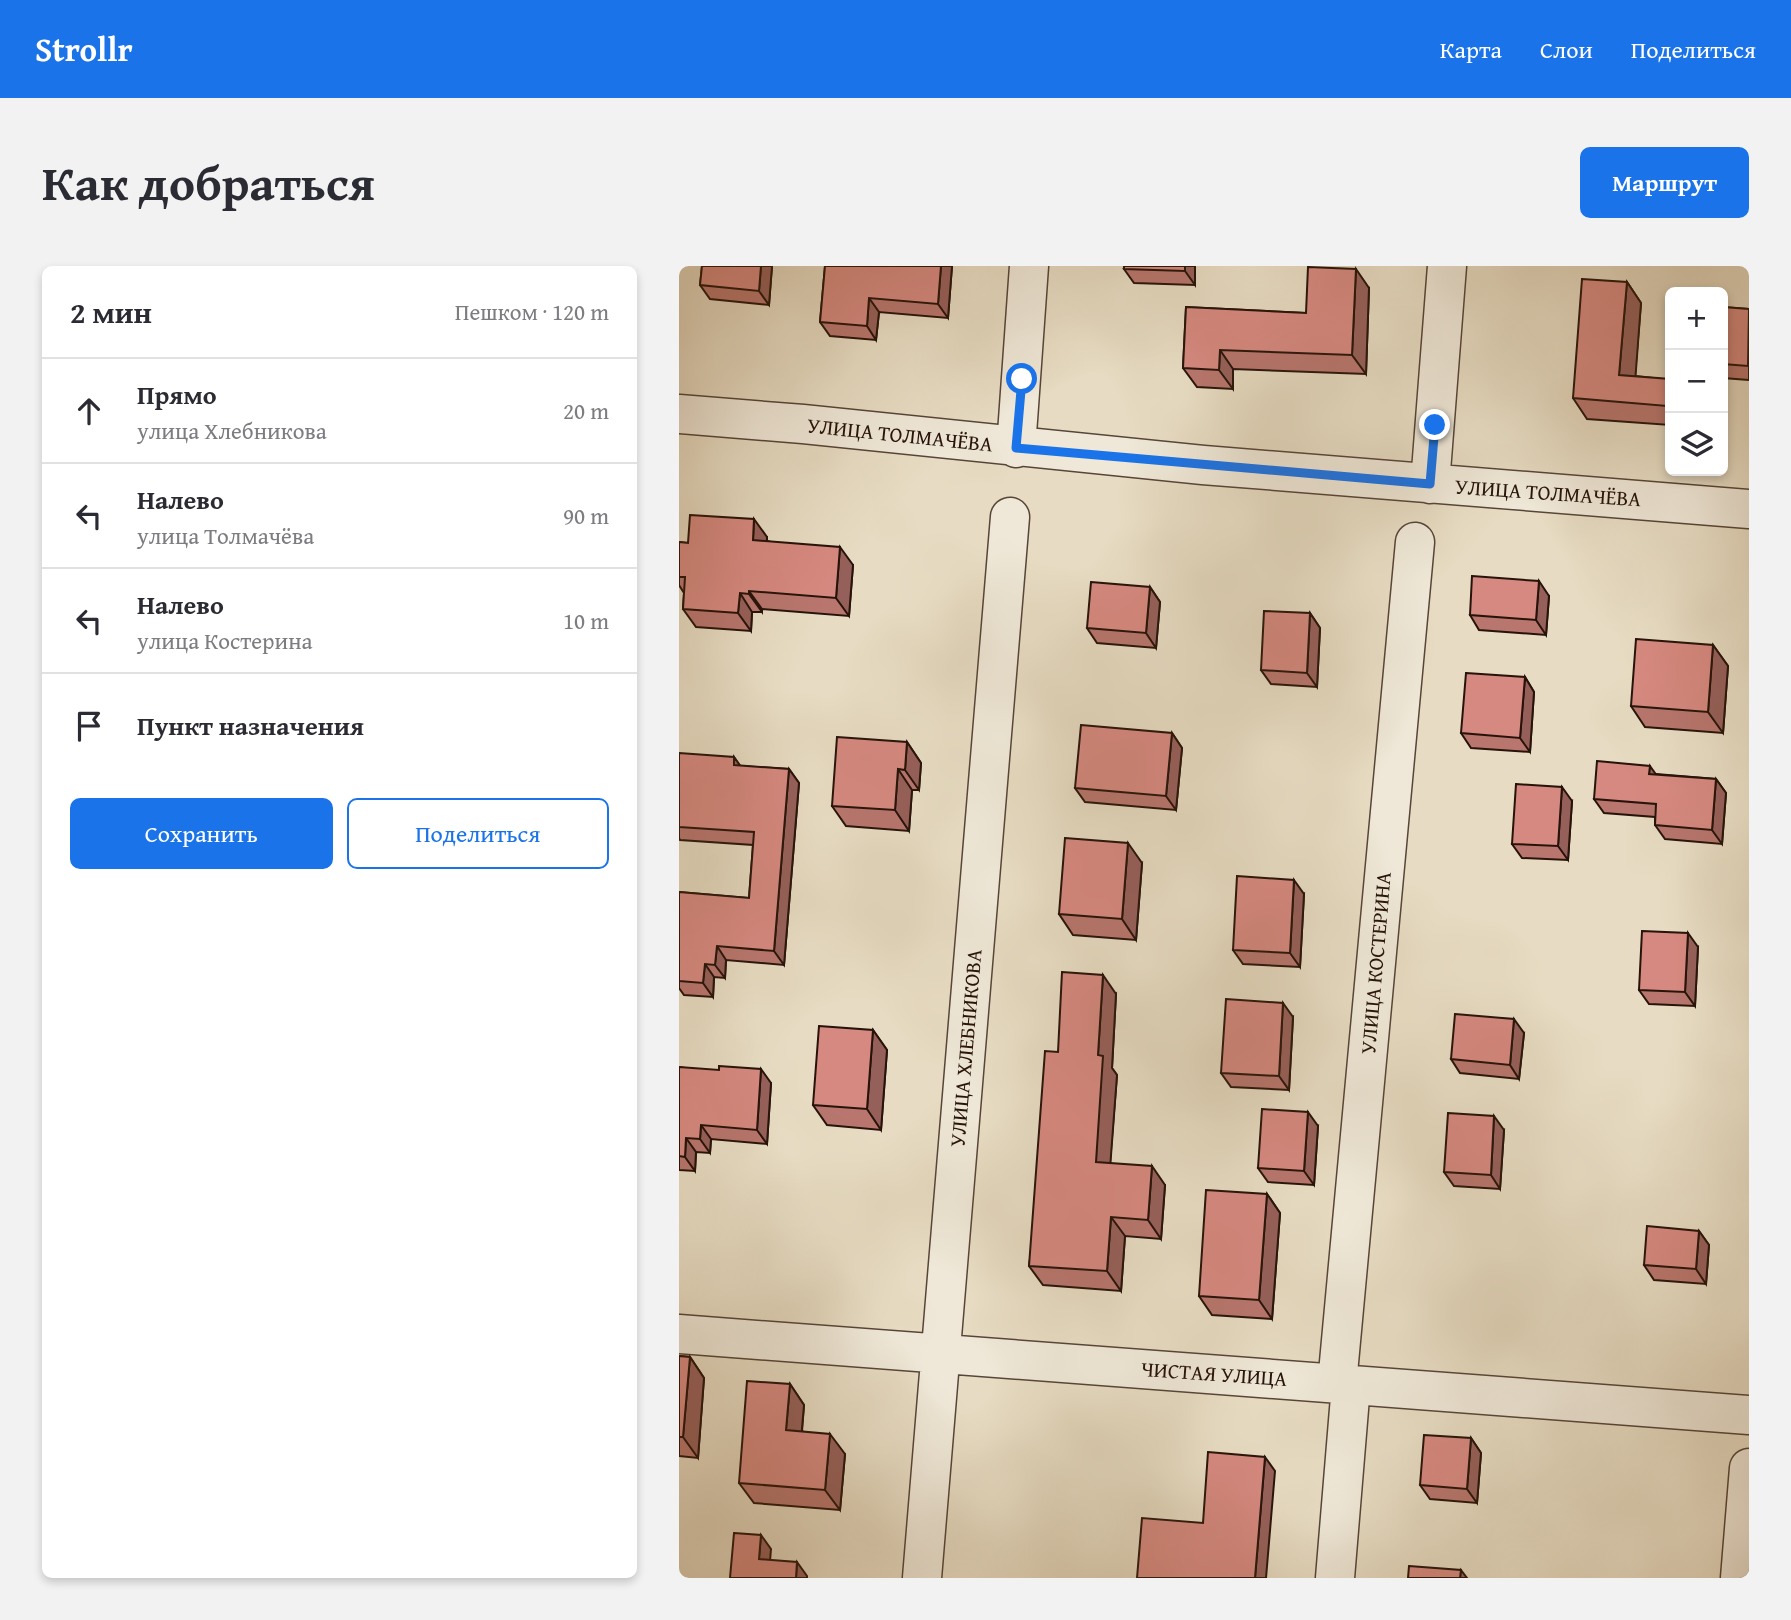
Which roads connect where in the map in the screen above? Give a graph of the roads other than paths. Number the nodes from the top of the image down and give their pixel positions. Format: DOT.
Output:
graph roads {
  1 [pos="1029,266"];
  2 [pos="1447,266"];
  3 [pos="679,414"];
  4 [pos="1016,448"];
  5 [pos="1430,484"];
  6 [pos="1749,509"];
  7 [pos="1010,517"];
  8 [pos="1415,542"];
  9 [pos="679,1334"];
  10 [pos="940,1354"];
  11 [pos="1344,1384"];
  12 [pos="1749,1415"];
  13 [pos="1749,1468"];
  14 [pos="922,1578"];
  15 [pos="1335,1578"];
  16 [pos="1740,1578"];
  1 -- 4 [label="street"];
  2 -- 5 [label="street"];
  3 -- 4 [label="street, УЛИЦА ТОЛМАЧЁВА"];
  4 -- 5 [label="street, УЛИЦА ТОЛМАЧЁВА"];
  5 -- 6 [label="street, УЛИЦА ТОЛМАЧЁВА"];
  7 -- 10 [label="street, УЛИЦА ХЛЕБНИКОВА"];
  8 -- 11 [label="street, УЛИЦА КОСТЕРИНА"];
  9 -- 10 [label="street, ЧИСТАЯ УЛИЦА"];
  10 -- 11 [label="street, ЧИСТАЯ УЛИЦА"];
  10 -- 14 [label="street, УЛИЦА ХЛЕБНИКОВА"];
  11 -- 12 [label="street, ЧИСТАЯ УЛИЦА"];
  11 -- 15 [label="street, УЛИЦА КОСТЕРИНА"];
  13 -- 16 [label="street"];
}
